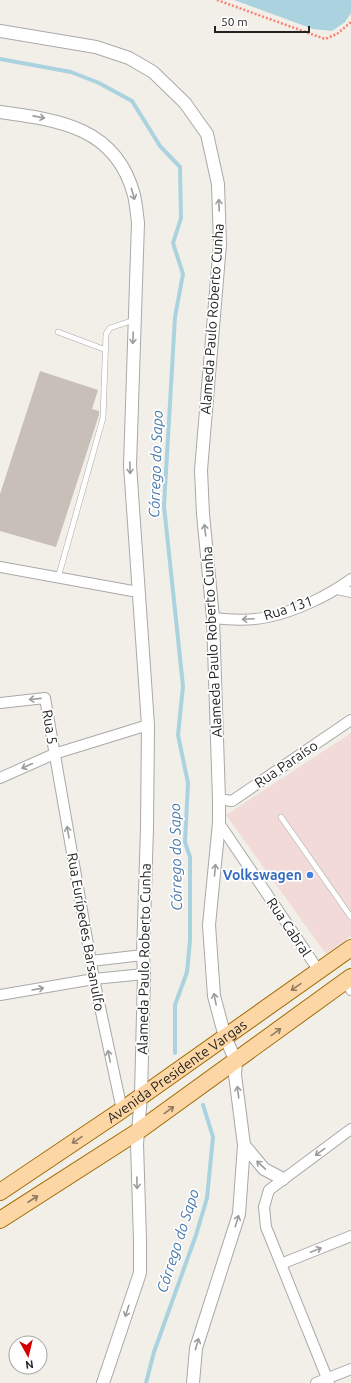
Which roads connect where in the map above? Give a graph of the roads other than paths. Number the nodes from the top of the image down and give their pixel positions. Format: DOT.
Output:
graph roads {
  1 [pos="0,31"];
  2 [pos="0,112"];
  3 [pos="134,320"];
  4 [pos="58,332"];
  5 [pos="106,350"];
  6 [pos="0,567"];
  7 [pos="58,578"];
  8 [pos="351,579"];
  9 [pos="337,589"];
  10 [pos="138,592"];
  11 [pos="351,592"];
  12 [pos="213,618"];
  13 [pos="0,703"];
  14 [pos="351,720"];
  15 [pos="148,725"];
  16 [pos="54,754"];
  17 [pos="0,778"];
  18 [pos="219,799"];
  19 [pos="281,817"];
  20 [pos="219,823"];
  21 [pos="351,917"];
  22 [pos="351,948"];
  23 [pos="142,955"];
  24 [pos="91,961"];
  25 [pos="319,971"];
  26 [pos="144,974"];
  27 [pos="94,979"];
  28 [pos="349,983"];
  29 [pos="0,995"];
  30 [pos="225,1037"];
  31 [pos="236,1060"];
  32 [pos="141,1095"];
  33 [pos="122,1110"];
  34 [pos="351,1129"];
  35 [pos="137,1132"];
  36 [pos="244,1145"];
  37 [pos="283,1179"];
  38 [pos="0,1192"];
  39 [pos="0,1220"];
  40 [pos="351,1236"];
  41 [pos="281,1264"];
  42 [pos="351,1369"];
  43 [pos="328,1381"];
  44 [pos="103,1383"];
  45 [pos="193,1383"];
  46 [pos="316,1383"];
  12 -- 1 [label="street, Alameda Paulo Roberto Cunha, one-way"];
  2 -- 3 [label="street, Alameda Paulo Roberto Cunha, one-way"];
  3 -- 5 [label="lane"];
  3 -- 10 [label="street, Alameda Paulo Roberto Cunha, one-way"];
  4 -- 5 [label="lane"];
  5 -- 7 [label="lane"];
  6 -- 7 [label="street"];
  7 -- 10 [label="street"];
  8 -- 9 [label="street, Rua 131"];
  9 -- 11 [label="street"];
  9 -- 12 [label="street, Rua 131, one-way"];
  10 -- 15 [label="street, Alameda Paulo Roberto Cunha"];
  12 -- 18 [label="street, Alameda Paulo Roberto Cunha"];
  16 -- 13 [label="street, Rua 5, one-way"];
  14 -- 18 [label="street, Rua Paraíso"];
  15 -- 16 [label="street"];
  15 -- 23 [label="street, Alameda Paulo Roberto Cunha"];
  16 -- 17 [label="street, one-way"];
  24 -- 16 [label="street, Rua Eurípedes Barsanulfo, one-way"];
  18 -- 20 [label="street, Alameda Paulo Roberto Cunha"];
  19 -- 21 [label="lane"];
  20 -- 25 [label="street, Rua Cabral"];
  30 -- 20 [label="street, Alameda Paulo Roberto Cunha, one-way"];
  22 -- 25 [label="main road, Avenida Presidente Vargas"];
  23 -- 24 [label="street"];
  23 -- 26 [label="street, Alameda Paulo Roberto Cunha"];
  24 -- 27 [label="street, Rua Eurípedes Barsanulfo"];
  25 -- 30 [label="main road, Avenida Presidente Vargas, one-way"];
  26 -- 27 [label="street"];
  26 -- 32 [label="street, Alameda Paulo Roberto Cunha"];
  29 -- 27 [label="street, one-way"];
  33 -- 27 [label="street, Rua Eurípedes Barsanulfo, one-way"];
  31 -- 28 [label="main road, Avenida Presidente Vargas, one-way"];
  30 -- 31 [label="street, Alameda Paulo Roberto Cunha"];
  30 -- 32 [label="main road, Avenida Presidente Vargas"];
  35 -- 31 [label="main road, Avenida Presidente Vargas, one-way"];
  36 -- 31 [label="street, Alameda Paulo Roberto Cunha, one-way"];
  32 -- 33 [label="main road, Avenida Presidente Vargas"];
  32 -- 35 [label="street, Alameda Paulo Roberto Cunha"];
  33 -- 38 [label="main road, Avenida Presidente Vargas, one-way"];
  34 -- 37 [label="street, one-way"];
  39 -- 35 [label="main road, Avenida Presidente Vargas, one-way"];
  35 -- 44 [label="street, Alameda Paulo Roberto Cunha, one-way"];
  37 -- 36 [label="street, one-way"];
  45 -- 36 [label="street, Alameda Paulo Roberto Cunha, one-way"];
  37 -- 41 [label="street"];
  41 -- 40 [label="street, one-way"];
  41 -- 43 [label="street"];
  42 -- 43 [label="street"];
  43 -- 46 [label="street"];
}
